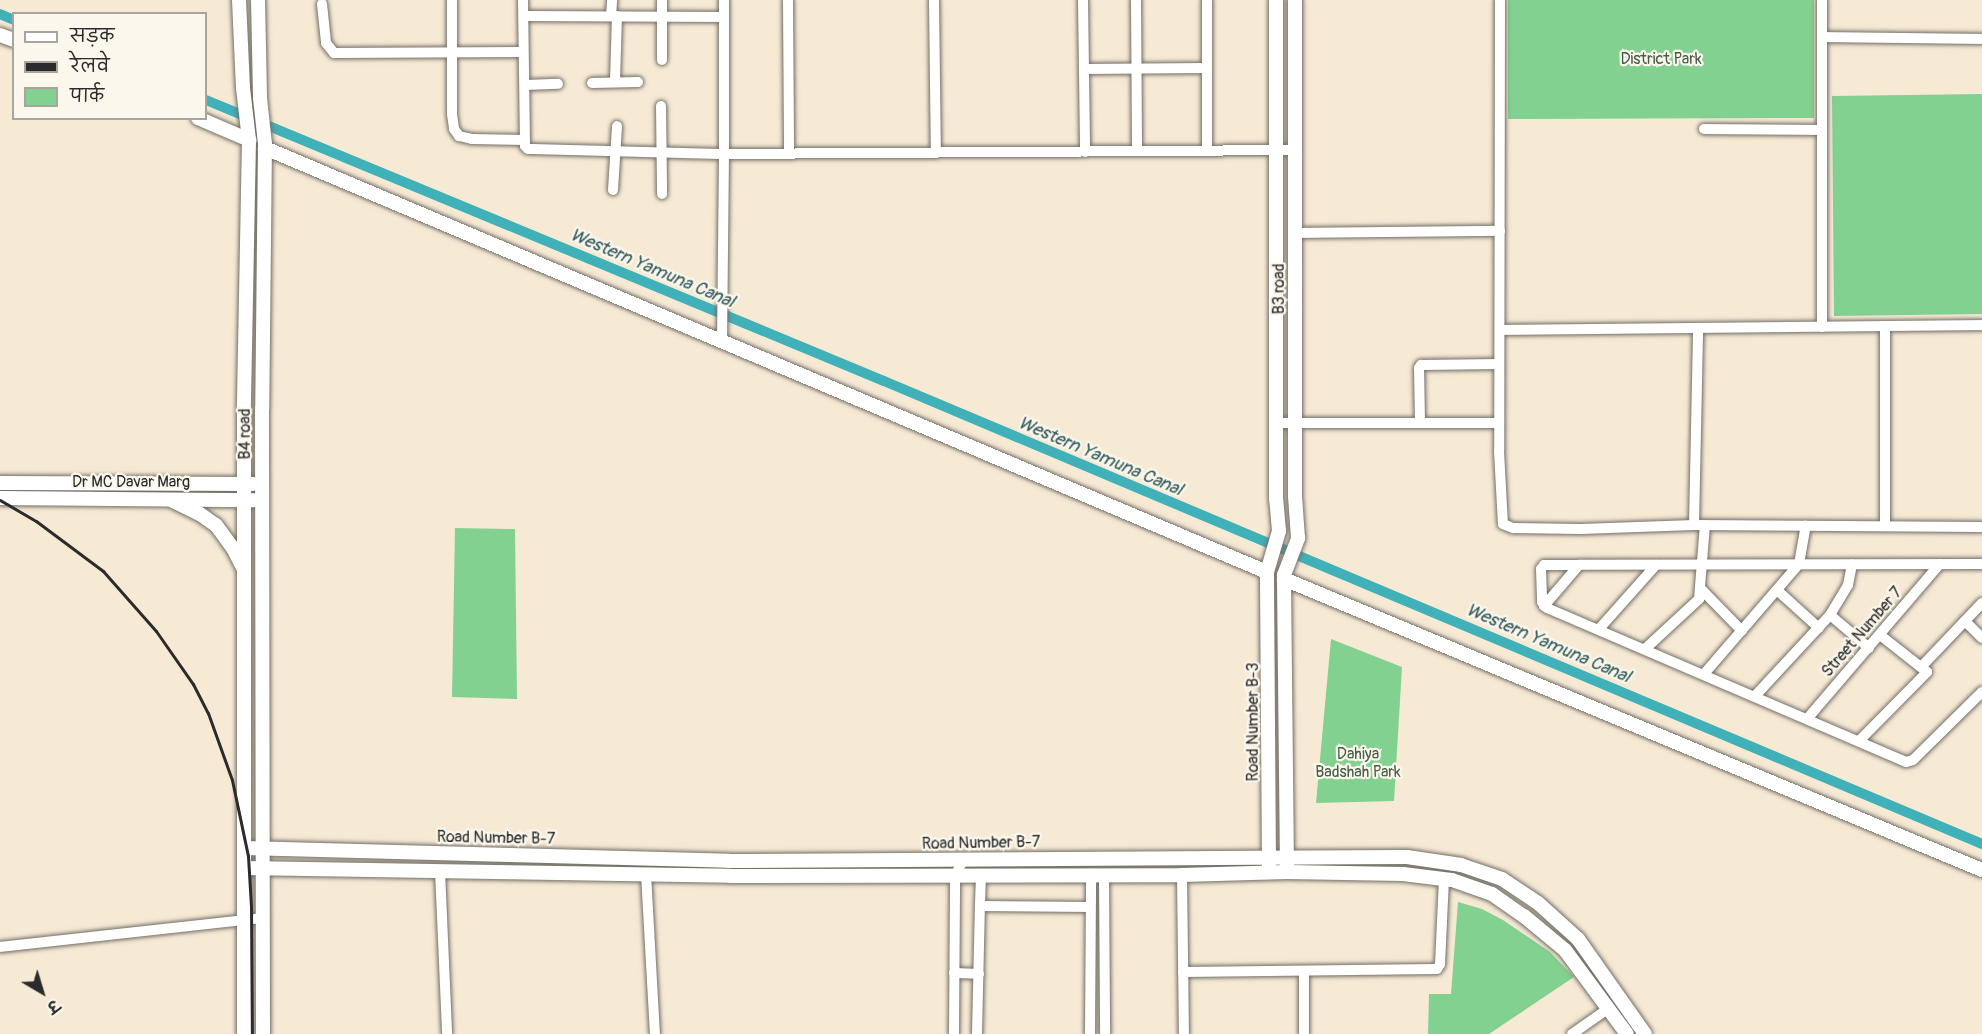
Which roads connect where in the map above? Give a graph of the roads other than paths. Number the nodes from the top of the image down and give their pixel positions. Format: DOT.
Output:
graph roads {
  1 [pos="239,0"];
  2 [pos="258,0"];
  3 [pos="452,0"];
  4 [pos="523,0"];
  5 [pos="612,0"];
  6 [pos="662,0"];
  7 [pos="724,0"];
  8 [pos="788,0"];
  9 [pos="934,0"];
  10 [pos="1083,0"];
  11 [pos="1136,0"];
  12 [pos="1207,0"];
  13 [pos="1276,0"];
  14 [pos="1295,0"];
  15 [pos="1500,0"];
  16 [pos="1822,0"];
  17 [pos="322,4"];
  18 [pos="524,16"];
  19 [pos="614,16"];
  20 [pos="662,17"];
  21 [pos="724,17"];
  22 [pos="1822,37"];
  23 [pos="1982,39"];
  24 [pos="523,52"];
  25 [pos="453,53"];
  26 [pos="662,60"];
  27 [pos="1135,68"];
  28 [pos="1207,68"];
  29 [pos="1084,69"];
  30 [pos="615,82"];
  31 [pos="639,82"];
  32 [pos="592,83"];
  33 [pos="558,84"];
  34 [pos="525,85"];
  35 [pos="661,106"];
  36 [pos="204,120"];
  37 [pos="617,126"];
  38 [pos="1704,129"];
  39 [pos="1822,130"];
  40 [pos="249,136"];
  41 [pos="525,140"];
  42 [pos="265,146"];
  43 [pos="1295,150"];
  44 [pos="1207,151"];
  45 [pos="1276,151"];
  46 [pos="616,152"];
  47 [pos="1085,152"];
  48 [pos="1137,152"];
  49 [pos="661,153"];
  50 [pos="936,153"];
  51 [pos="724,154"];
  52 [pos="789,154"];
  53 [pos="613,190"];
  54 [pos="662,194"];
  55 [pos="1500,231"];
  56 [pos="1295,233"];
  57 [pos="1982,325"];
  58 [pos="1886,326"];
  59 [pos="1822,327"];
  60 [pos="1698,328"];
  61 [pos="1500,330"];
  62 [pos="723,336"];
  63 [pos="1499,364"];
  64 [pos="1276,423"];
  65 [pos="1295,423"];
  66 [pos="1420,423"];
  67 [pos="1499,423"];
  68 [pos="0,483"];
  69 [pos="244,483"];
  70 [pos="262,485"];
  71 [pos="0,498"];
  72 [pos="167,499"];
  73 [pos="244,499"];
  74 [pos="262,500"];
  75 [pos="1700,525"];
  76 [pos="1806,526"];
  77 [pos="1885,526"];
  78 [pos="1982,527"];
  79 [pos="1656,564"];
  80 [pos="1703,564"];
  81 [pos="1799,564"];
  82 [pos="1852,564"];
  83 [pos="1940,564"];
  84 [pos="1982,564"];
  85 [pos="1579,565"];
  86 [pos="1267,568"];
  87 [pos="244,570"];
  88 [pos="1284,577"];
  89 [pos="1702,590"];
  90 [pos="1778,591"];
  91 [pos="1982,603"];
  92 [pos="1544,606"];
  93 [pos="1830,615"];
  94 [pos="1965,621"];
  95 [pos="1819,628"];
  96 [pos="1599,629"];
  97 [pos="1742,631"];
  98 [pos="1880,635"];
  99 [pos="1982,638"];
  100 [pos="1869,648"];
  101 [pos="1645,649"];
  102 [pos="1922,666"];
  103 [pos="1704,674"];
  104 [pos="1982,692"];
  105 [pos="1755,696"];
  106 [pos="244,697"];
  107 [pos="262,697"];
  108 [pos="1807,719"];
  109 [pos="1859,741"];
  110 [pos="244,848"];
  111 [pos="262,849"];
  112 [pos="963,860"];
  113 [pos="729,861"];
  114 [pos="1269,865"];
  115 [pos="1287,865"];
  116 [pos="244,868"];
  117 [pos="262,869"];
  118 [pos="1982,870"];
  119 [pos="440,872"];
  120 [pos="646,874"];
  121 [pos="981,875"];
  122 [pos="1098,875"];
  123 [pos="1182,875"];
  124 [pos="730,876"];
  125 [pos="955,876"];
  126 [pos="1444,879"];
  127 [pos="980,906"];
  128 [pos="1090,907"];
  129 [pos="244,918"];
  130 [pos="263,918"];
  131 [pos="0,946"];
  132 [pos="1304,971"];
  133 [pos="1183,972"];
  134 [pos="954,973"];
  135 [pos="979,974"];
  136 [pos="1609,1008"];
  137 [pos="244,1034"];
  138 [pos="263,1034"];
  139 [pos="447,1034"];
  140 [pos="655,1034"];
  141 [pos="954,1034"];
  142 [pos="976,1034"];
  143 [pos="1090,1034"];
  144 [pos="1106,1034"];
  145 [pos="1184,1034"];
  146 [pos="1304,1034"];
  147 [pos="1572,1034"];
  148 [pos="1627,1034"];
  149 [pos="1645,1034"];
  1 -- 40 [label="street, B4 road"];
  2 -- 42 [label="street, B4 road"];
  3 -- 25 [label="street"];
  4 -- 18 [label="street"];
  5 -- 19 [label="street"];
  6 -- 20 [label="street"];
  7 -- 21 [label="street"];
  8 -- 52 [label="street"];
  9 -- 50 [label="street"];
  10 -- 29 [label="street"];
  11 -- 27 [label="street"];
  12 -- 28 [label="street"];
  13 -- 45 [label="street, B3 road"];
  14 -- 43 [label="street, B3 road"];
  15 -- 55 [label="street"];
  16 -- 22 [label="street"];
  17 -- 25 [label="street"];
  18 -- 19 [label="street"];
  18 -- 24 [label="street"];
  19 -- 20 [label="street"];
  19 -- 30 [label="street"];
  20 -- 21 [label="street"];
  20 -- 26 [label="street"];
  21 -- 51 [label="street"];
  22 -- 23 [label="street"];
  22 -- 39 [label="street"];
  24 -- 25 [label="street"];
  24 -- 34 [label="street"];
  25 -- 41 [label="street"];
  27 -- 28 [label="street"];
  27 -- 29 [label="street"];
  27 -- 48 [label="street"];
  28 -- 44 [label="street"];
  29 -- 47 [label="street"];
  30 -- 31 [label="street"];
  30 -- 32 [label="street"];
  33 -- 34 [label="street"];
  34 -- 41 [label="street"];
  35 -- 49 [label="street"];
  36 -- 40 [label="street"];
  37 -- 46 [label="street"];
  38 -- 39 [label="street"];
  39 -- 59 [label="street"];
  40 -- 69 [label="street, B4 road"];
  41 -- 46 [label="street"];
  42 -- 62 [label="street"];
  42 -- 70 [label="street, B4 road"];
  43 -- 45 [label="street"];
  43 -- 56 [label="street, B3 road"];
  44 -- 45 [label="street"];
  44 -- 48 [label="street"];
  45 -- 64 [label="street, B3 road"];
  46 -- 49 [label="street"];
  46 -- 53 [label="street"];
  47 -- 48 [label="street"];
  47 -- 50 [label="street"];
  49 -- 51 [label="street"];
  49 -- 54 [label="street"];
  50 -- 52 [label="street"];
  51 -- 52 [label="street"];
  51 -- 62 [label="street"];
  55 -- 56 [label="street"];
  55 -- 61 [label="street"];
  56 -- 65 [label="street, B3 road"];
  57 -- 58 [label="street"];
  58 -- 59 [label="street"];
  58 -- 77 [label="street"];
  59 -- 60 [label="street"];
  60 -- 61 [label="street"];
  60 -- 75 [label="street"];
  61 -- 63 [label="street"];
  62 -- 86 [label="street"];
  63 -- 66 [label="street"];
  63 -- 67 [label="street"];
  64 -- 65 [label="street"];
  64 -- 86 [label="street, B3 road"];
  65 -- 66 [label="street"];
  65 -- 88 [label="street, B3 road"];
  66 -- 67 [label="street"];
  67 -- 75 [label="street"];
  68 -- 69 [label="street"];
  69 -- 70 [label="street"];
  69 -- 73 [label="street, B4 road"];
  70 -- 74 [label="street, B4 road"];
  71 -- 72 [label="street, Dr MC Davar Marg"];
  72 -- 73 [label="street, Dr MC Davar Marg"];
  72 -- 87 [label="street"];
  73 -- 74 [label="street, Dr MC Davar Marg"];
  73 -- 87 [label="street, B4 road"];
  74 -- 107 [label="street, B4 road"];
  75 -- 76 [label="street"];
  75 -- 80 [label="street"];
  76 -- 77 [label="street"];
  76 -- 81 [label="street"];
  77 -- 78 [label="street"];
  79 -- 80 [label="street"];
  79 -- 85 [label="street"];
  79 -- 96 [label="street"];
  80 -- 81 [label="street"];
  80 -- 89 [label="street"];
  81 -- 82 [label="street"];
  81 -- 90 [label="street"];
  82 -- 83 [label="street"];
  82 -- 93 [label="street"];
  83 -- 84 [label="street"];
  83 -- 98 [label="street, Street Number 7"];
  85 -- 92 [label="street"];
  85 -- 92 [label="street"];
  86 -- 114 [label="street, Road Number B-3"];
  87 -- 106 [label="street, B4 road"];
  88 -- 115 [label="street"];
  88 -- 118 [label="street"];
  89 -- 97 [label="street"];
  89 -- 101 [label="street"];
  90 -- 95 [label="street"];
  90 -- 97 [label="street"];
  91 -- 94 [label="street"];
  92 -- 96 [label="street"];
  93 -- 95 [label="street"];
  93 -- 100 [label="street"];
  94 -- 99 [label="street"];
  94 -- 102 [label="street"];
  95 -- 105 [label="street"];
  96 -- 101 [label="street"];
  97 -- 103 [label="street"];
  98 -- 100 [label="street, Street Number 7"];
  98 -- 102 [label="street"];
  100 -- 108 [label="street, Street Number 7"];
  101 -- 103 [label="street"];
  102 -- 109 [label="street"];
  103 -- 105 [label="street"];
  104 -- 109 [label="street"];
  105 -- 108 [label="street"];
  106 -- 107 [label="street"];
  106 -- 110 [label="street, B4 road"];
  107 -- 111 [label="street, B4 road"];
  108 -- 109 [label="street"];
  110 -- 111 [label="street, Road Number B-7"];
  110 -- 116 [label="street, B4 road"];
  111 -- 113 [label="street, Road Number B-7"];
  111 -- 117 [label="street, B4 road"];
  112 -- 113 [label="street, Road Number B-7"];
  112 -- 114 [label="street, Road Number B-7"];
  112 -- 125 [label="street"];
  113 -- 124 [label="street"];
  114 -- 115 [label="street, Road Number B-7"];
  114 -- 123 [label="street, Road Number B-7"];
  115 -- 126 [label="street, Road Number B-7"];
  115 -- 149 [label="street, Road Number B-7"];
  116 -- 117 [label="street, Road Number B-7"];
  116 -- 129 [label="street, B4 road"];
  117 -- 119 [label="street, Road Number B-7"];
  117 -- 130 [label="street, B4 road"];
  119 -- 120 [label="street, Road Number B-7"];
  119 -- 139 [label="street"];
  120 -- 124 [label="street, Road Number B-7"];
  120 -- 140 [label="street"];
  121 -- 122 [label="street, Road Number B-7"];
  121 -- 125 [label="street, Road Number B-7"];
  121 -- 127 [label="street"];
  122 -- 123 [label="street, Road Number B-7"];
  122 -- 128 [label="street"];
  122 -- 144 [label="street"];
  123 -- 133 [label="street"];
  124 -- 125 [label="street, Road Number B-7"];
  125 -- 134 [label="street"];
  126 -- 132 [label="street"];
  126 -- 136 [label="street, Road Number B-7"];
  127 -- 128 [label="street"];
  127 -- 135 [label="street"];
  128 -- 143 [label="street"];
  129 -- 130 [label="street"];
  129 -- 131 [label="street"];
  129 -- 137 [label="street, B4 road"];
  130 -- 138 [label="street, B4 road"];
  132 -- 133 [label="street"];
  132 -- 146 [label="street"];
  133 -- 145 [label="street"];
  134 -- 135 [label="street"];
  134 -- 141 [label="street"];
  135 -- 142 [label="street"];
  136 -- 147 [label="street"];
  136 -- 148 [label="street, Road Number B-7"];
}
